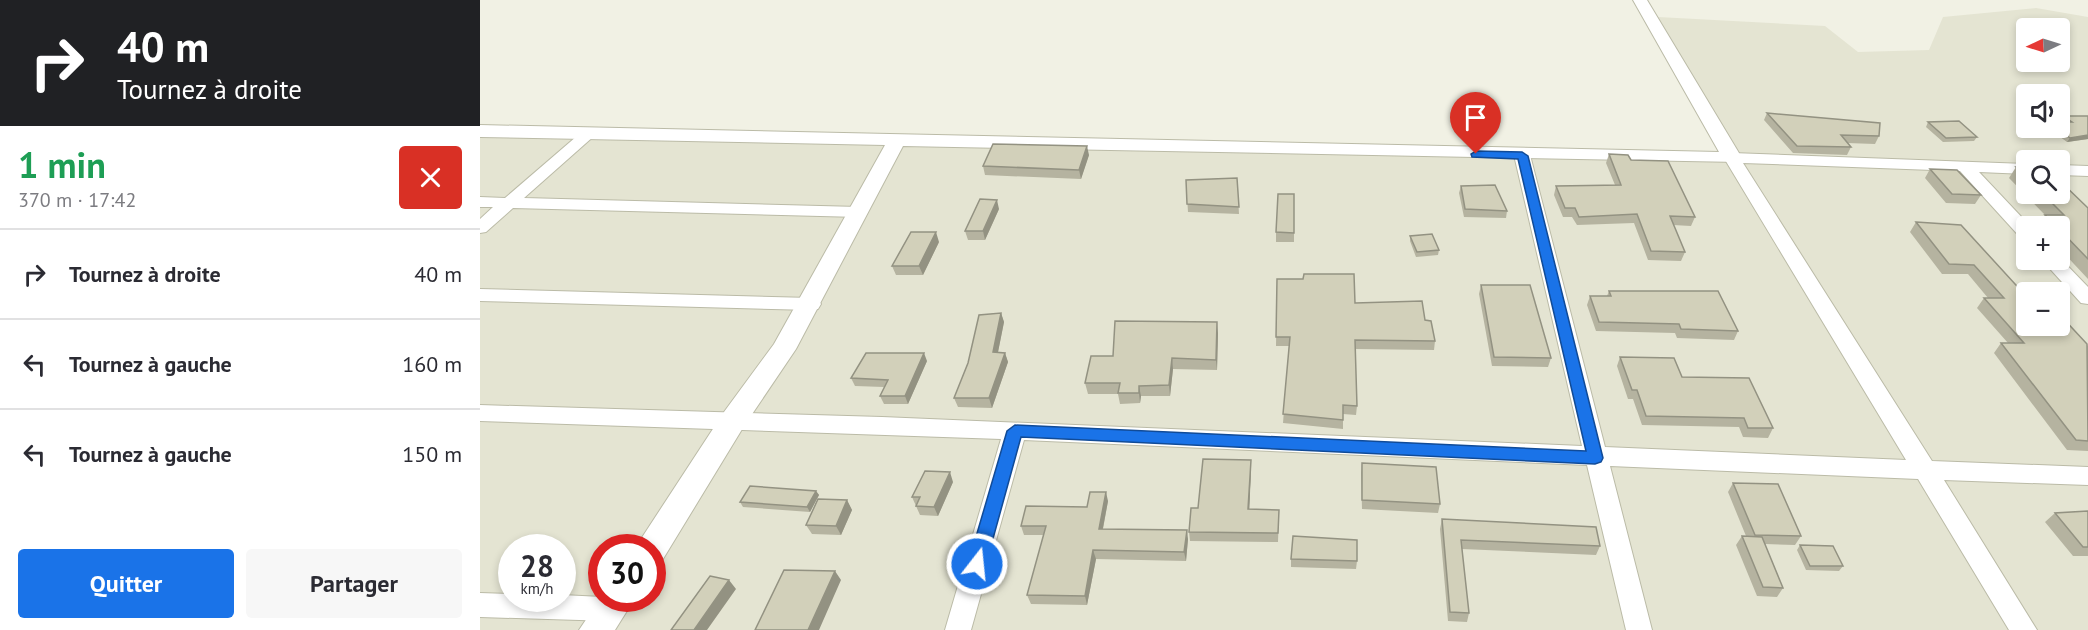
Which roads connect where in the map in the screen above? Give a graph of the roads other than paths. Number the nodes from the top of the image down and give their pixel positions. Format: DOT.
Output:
graph roads {
  1 [pos="1640,0"];
  2 [pos="480,131"];
  3 [pos="589,133"];
  4 [pos="897,140"];
  5 [pos="1522,156"];
  6 [pos="1732,159"];
  7 [pos="1965,167"];
  8 [pos="2016,169"];
  9 [pos="2070,170"];
  10 [pos="2088,171"];
  11 [pos="480,202"];
  12 [pos="509,203"];
  13 [pos="859,212"];
  14 [pos="2016,222"];
  15 [pos="480,228"];
  16 [pos="2061,270"];
  17 [pos="480,295"];
  18 [pos="2088,298"];
  19 [pos="811,304"];
  20 [pos="480,413"];
  21 [pos="734,419"];
  22 [pos="1015,431"];
  23 [pos="1595,458"];
  24 [pos="1926,470"];
  25 [pos="2088,476"];
  26 [pos="661,534"];
  27 [pos="480,604"];
  28 [pos="609,613"];
  29 [pos="958,630"];
  30 [pos="1639,630"];
  31 [pos="2024,630"];
  1 -- 6 [label="street"];
  2 -- 3 [label="street"];
  3 -- 4 [label="street"];
  3 -- 12 [label="street"];
  4 -- 5 [label="street"];
  4 -- 13 [label="street"];
  5 -- 6 [label="street"];
  5 -- 23 [label="street"];
  6 -- 7 [label="street"];
  6 -- 24 [label="street"];
  7 -- 8 [label="street"];
  7 -- 14 [label="street"];
  9 -- 10 [label="street"];
  11 -- 12 [label="street"];
  12 -- 13 [label="street"];
  12 -- 15 [label="street"];
  13 -- 19 [label="street"];
  16 -- 18 [label="street"];
  17 -- 19 [label="street"];
  19 -- 21 [label="street"];
  20 -- 21 [label="street"];
  21 -- 22 [label="street"];
  21 -- 26 [label="street"];
  22 -- 23 [label="street"];
  22 -- 29 [label="street"];
  23 -- 24 [label="street"];
  23 -- 30 [label="street"];
  24 -- 25 [label="street"];
  24 -- 31 [label="street"];
  27 -- 28 [label="street"];
}
